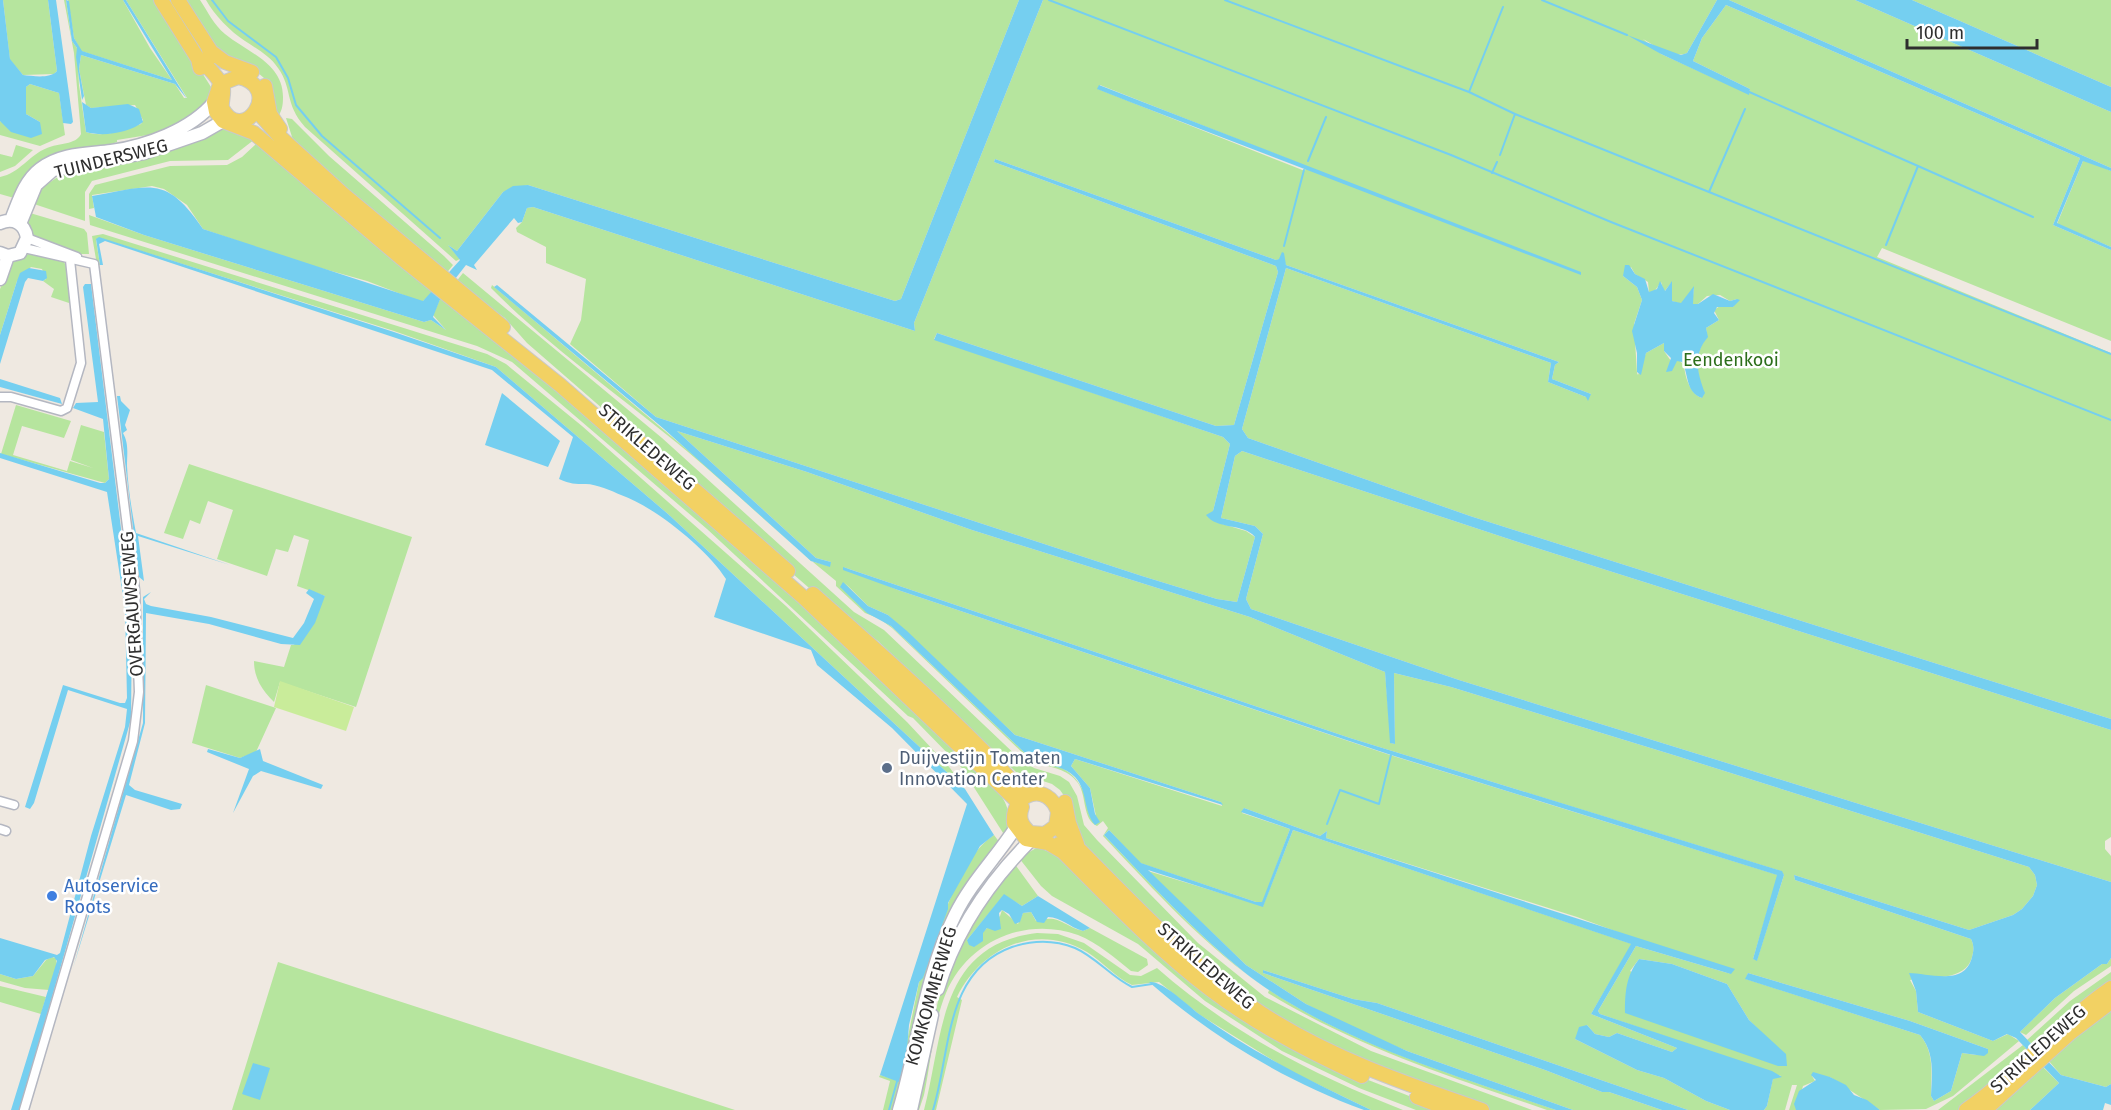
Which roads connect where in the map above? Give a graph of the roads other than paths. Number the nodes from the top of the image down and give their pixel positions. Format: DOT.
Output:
graph roads {
  1 [pos="161,0"];
  2 [pos="178,0"];
  3 [pos="209,50"];
  4 [pos="220,89"];
  5 [pos="222,117"];
  6 [pos="250,120"];
  7 [pos="288,143"];
  8 [pos="10,222"];
  9 [pos="25,243"];
  10 [pos="4,255"];
  11 [pos="70,260"];
  12 [pos="94,264"];
  13 [pos="0,279"];
  14 [pos="445,285"];
  15 [pos="0,397"];
  16 [pos="1009,775"];
  17 [pos="0,801"];
  18 [pos="1020,802"];
  19 [pos="14,805"];
  20 [pos="1016,827"];
  21 [pos="1043,835"];
  22 [pos="1078,846"];
  23 [pos="2111,988"];
  24 [pos="2111,1002"];
  25 [pos="2038,1056"];
  26 [pos="24,1110"];
  27 [pos="899,1110"];
  28 [pos="911,1110"];
  29 [pos="1451,1110"];
  30 [pos="1482,1110"];
  31 [pos="1966,1110"];
  32 [pos="1985,1110"];
  1 -- 4 [label="main road"];
  2 -- 3 [label="main road"];
  3 -- 4 [label="main road"];
  3 -- 7 [label="main road"];
  4 -- 5 [label="main road"];
  4 -- 6 [label="main road"];
  4 -- 8 [label="main road, TUINDERSWEG"];
  5 -- 6 [label="main road"];
  5 -- 8 [label="main road, TUINDERSWEG"];
  6 -- 7 [label="main road, STRIKLEDEWEG"];
  6 -- 14 [label="main road, STRIKLEDEWEG"];
  7 -- 14 [label="main road, STRIKLEDEWEG"];
  8 -- 9 [label="main road"];
  9 -- 10 [label="main road"];
  9 -- 11 [label="street"];
  9 -- 12 [label="street"];
  10 -- 13 [label="main road"];
  11 -- 12 [label="street"];
  11 -- 15 [label="street"];
  12 -- 26 [label="street, OVERGAUWSEWEG"];
  14 -- 16 [label="main road, STRIKLEDEWEG"];
  14 -- 18 [label="main road, STRIKLEDEWEG"];
  16 -- 18 [label="main road, STRIKLEDEWEG"];
  16 -- 22 [label="main road"];
  17 -- 19 [label="street"];
  18 -- 20 [label="main road"];
  18 -- 21 [label="main road"];
  18 -- 21 [label="main road"];
  20 -- 21 [label="main road"];
  20 -- 27 [label="main road, KOMKOMMERWEG"];
  21 -- 22 [label="main road, STRIKLEDEWEG"];
  21 -- 28 [label="main road, KOMKOMMERWEG"];
  21 -- 29 [label="main road, STRIKLEDEWEG"];
  22 -- 30 [label="main road, STRIKLEDEWEG"];
  23 -- 25 [label="main road, STRIKLEDEWEG"];
  24 -- 25 [label="main road, STRIKLEDEWEG"];
  25 -- 31 [label="main road, STRIKLEDEWEG"];
  25 -- 32 [label="main road, STRIKLEDEWEG"];
}
